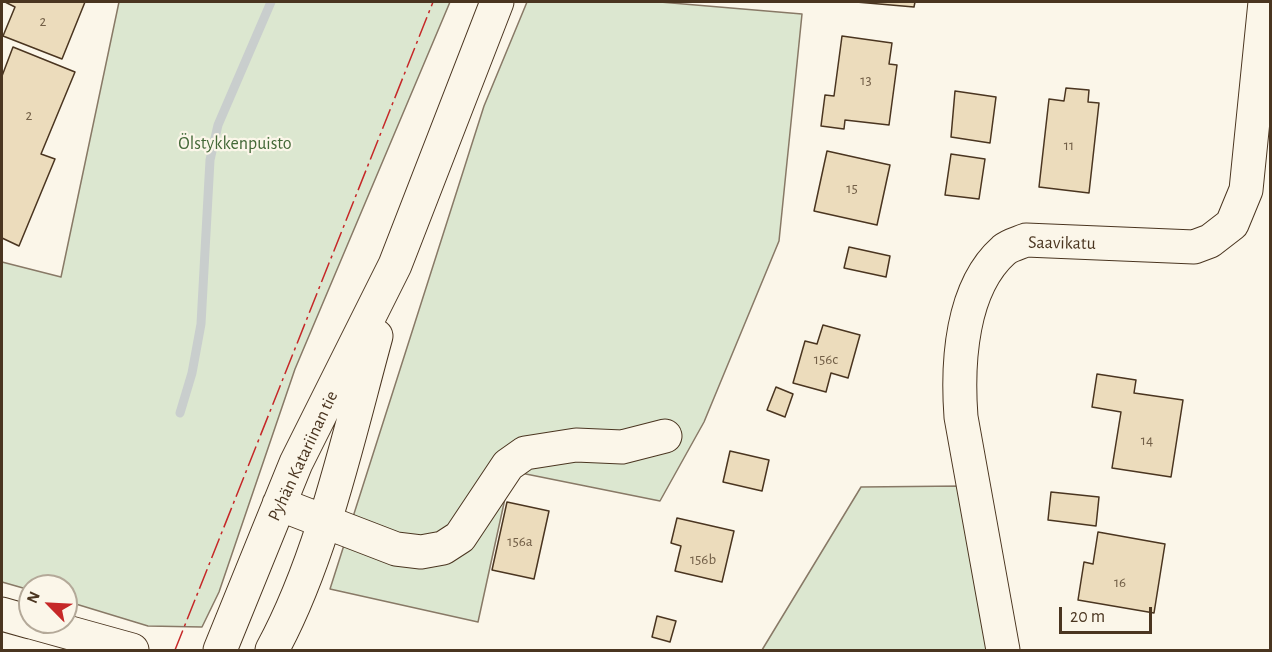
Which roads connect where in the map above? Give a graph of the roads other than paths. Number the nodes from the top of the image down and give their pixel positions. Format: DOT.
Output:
graph roads {
  1 [pos="497,2"];
  2 [pos="1265,2"];
  3 [pos="395,265"];
  4 [pos="665,436"];
  5 [pos="279,504"];
  6 [pos="323,520"];
  7 [pos="2,614"];
  8 [pos="18,618"];
  9 [pos="73,634"];
  10 [pos="132,651"];
  11 [pos="220,651"];
  12 [pos="272,651"];
  13 [pos="1003,651"];
  1 -- 3 [label="street, Pyhän Katariinan tie"];
  2 -- 13 [label="street, Saavikatu"];
  3 -- 5 [label="street, Pyhän Katariinan tie"];
  3 -- 6 [label="street, Pyhän Katariinan tie"];
  4 -- 6 [label="street"];
  5 -- 6 [label="street"];
  5 -- 11 [label="street, Pyhän Katariinan tie"];
  6 -- 12 [label="street, Pyhän Katariinan tie"];
  7 -- 8 [label="street"];
  9 -- 10 [label="street"];
}
